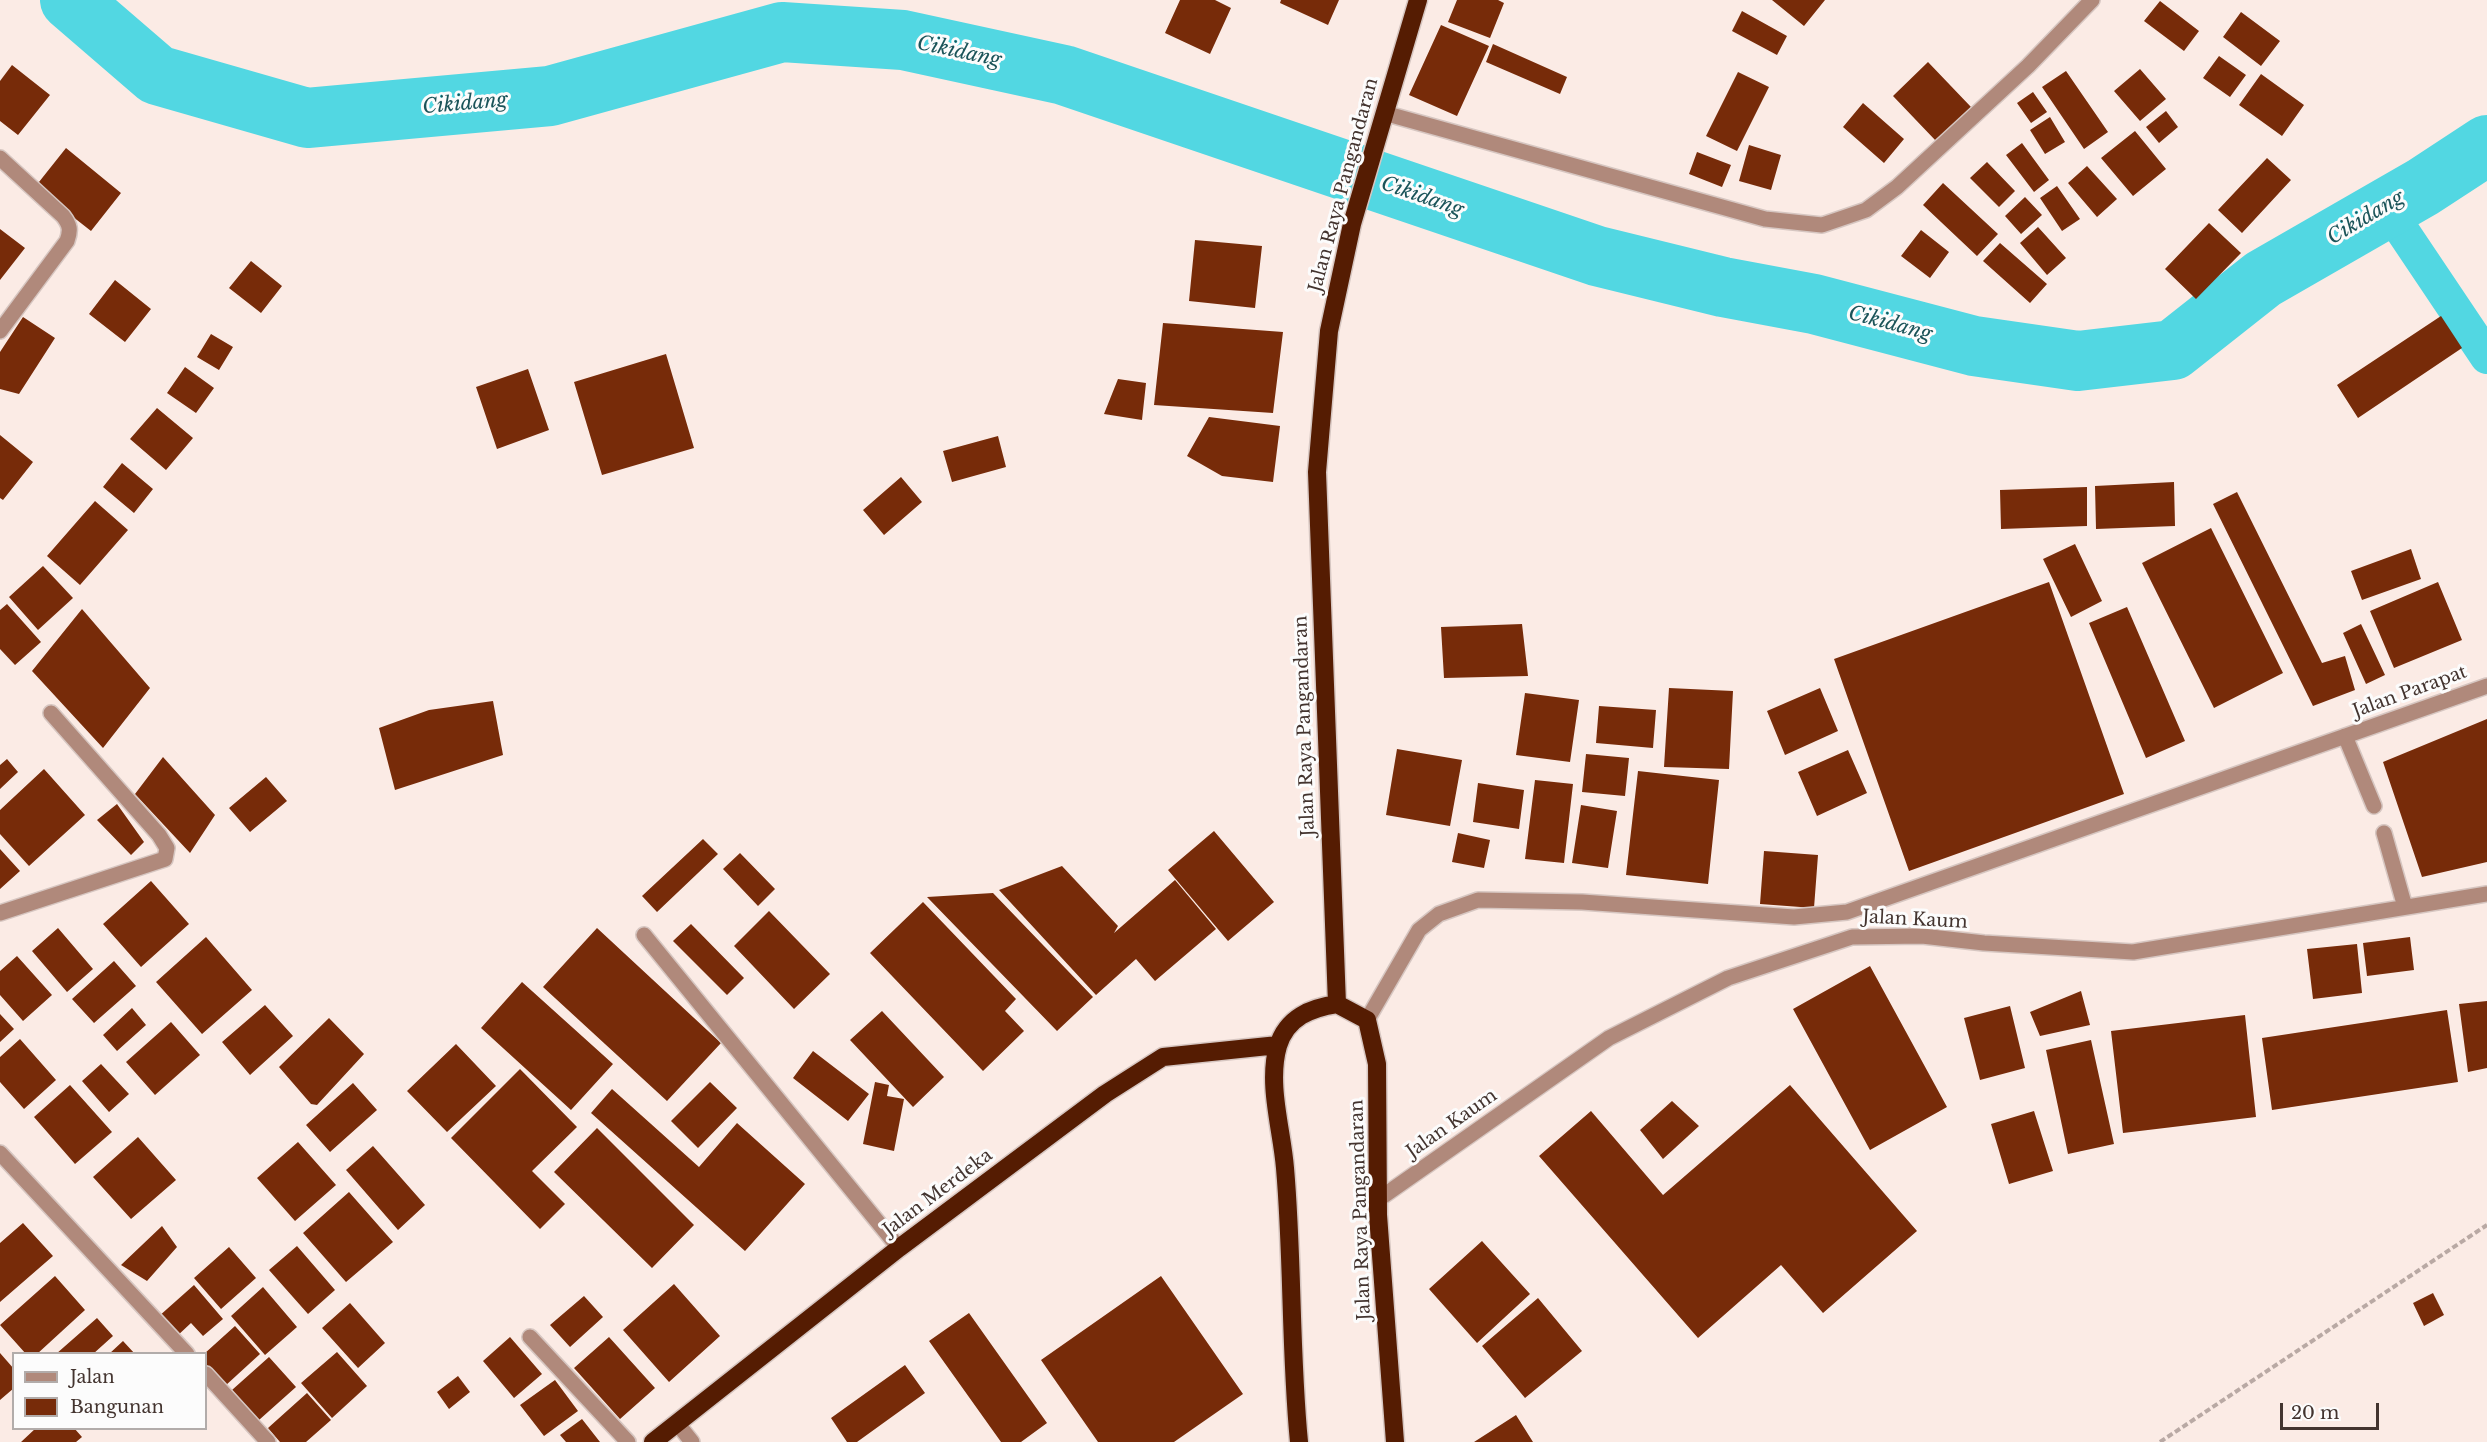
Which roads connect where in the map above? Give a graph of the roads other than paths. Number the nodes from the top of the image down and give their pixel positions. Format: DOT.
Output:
graph roads {
  1 [pos="1418,0"];
  2 [pos="2092,0"];
  3 [pos="1384,114"];
  4 [pos="0,158"];
  5 [pos="0,331"];
  6 [pos="2487,686"];
  7 [pos="51,713"];
  8 [pos="2345,736"];
  9 [pos="2374,806"];
  10 [pos="2384,833"];
  11 [pos="2487,894"];
  12 [pos="2405,907"];
  13 [pos="0,913"];
  14 [pos="644,935"];
  15 [pos="1337,1004"];
  16 [pos="1367,1020"];
  17 [pos="1278,1045"];
  18 [pos="0,1153"];
  19 [pos="1378,1199"];
  20 [pos="899,1248"];
  21 [pos="530,1337"];
  22 [pos="186,1352"];
  23 [pos="207,1375"];
  24 [pos="677,1424"];
  25 [pos="1295,1439"];
  26 [pos="268,1442"];
  27 [pos="628,1442"];
  28 [pos="653,1442"];
  29 [pos="692,1442"];
  30 [pos="1395,1442"];
  1 -- 3 [label="highway, Jalan Raya Pangandaran"];
  2 -- 3 [label="street"];
  3 -- 15 [label="highway, Jalan Raya Pangandaran"];
  4 -- 5 [label="street"];
  6 -- 8 [label="street, Jalan Parapat"];
  7 -- 13 [label="street"];
  8 -- 9 [label="street"];
  8 -- 16 [label="street, Jalan Kaum"];
  10 -- 12 [label="street"];
  11 -- 12 [label="street, Jalan Kaum"];
  12 -- 19 [label="street, Jalan Kaum"];
  14 -- 20 [label="street"];
  15 -- 16 [label="highway"];
  15 -- 17 [label="highway"];
  16 -- 19 [label="highway, Jalan Raya Pangandaran"];
  17 -- 20 [label="highway, Jalan Merdeka"];
  17 -- 25 [label="highway"];
  18 -- 22 [label="street"];
  19 -- 30 [label="highway, Jalan Raya Pangandaran"];
  20 -- 24 [label="highway, Jalan Merdeka"];
  21 -- 27 [label="street"];
  23 -- 26 [label="street"];
  24 -- 28 [label="highway, Jalan Merdeka"];
  24 -- 29 [label="street"];
}
